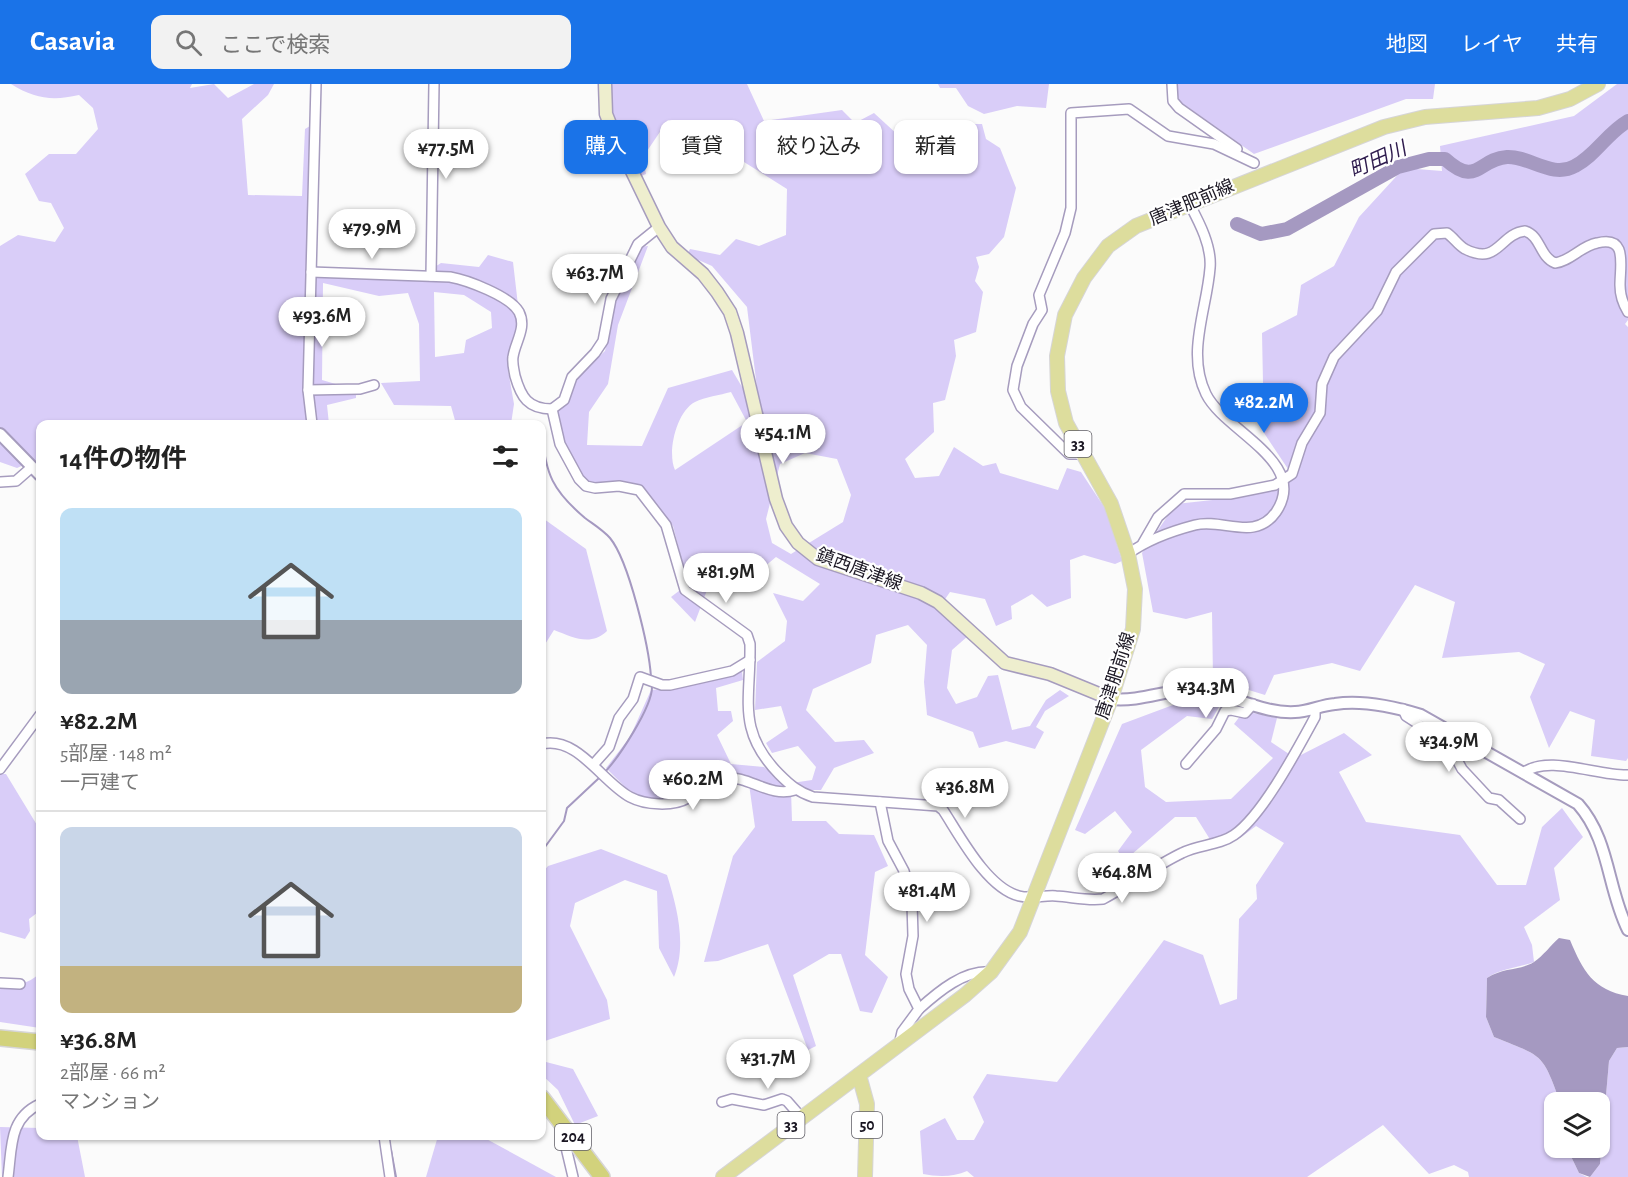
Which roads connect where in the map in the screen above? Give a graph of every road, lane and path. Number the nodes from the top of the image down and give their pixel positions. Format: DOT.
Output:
graph roads {
  1 [pos="316,84"];
  2 [pos="434,84"];
  3 [pos="605,84"];
  4 [pos="1172,84"];
  5 [pos="1598,84"];
  6 [pos="1258,169"];
  7 [pos="1189,203"];
  8 [pos="659,227"];
  9 [pos="311,272"];
  10 [pos="431,276"];
  11 [pos="1628,312"];
  12 [pos="374,385"];
  13 [pos="308,390"];
  14 [pos="552,409"];
  15 [pos="312,420"];
  16 [pos="0,434"];
  17 [pos="1084,454"];
  18 [pos="32,467"];
  19 [pos="36,471"];
  20 [pos="1284,481"];
  21 [pos="0,482"];
  22 [pos="1143,543"];
  23 [pos="1128,554"];
  24 [pos="750,660"];
  25 [pos="1111,699"];
  26 [pos="1253,704"];
  27 [pos="1315,709"];
  28 [pos="1403,710"];
  29 [pos="36,720"];
  30 [pos="546,744"];
  31 [pos="1186,764"];
  32 [pos="596,767"];
  33 [pos="0,769"];
  34 [pos="1523,773"];
  35 [pos="1628,775"];
  36 [pos="795,790"];
  37 [pos="880,802"];
  38 [pos="1520,819"];
  39 [pos="1034,895"];
  40 [pos="1628,930"];
  41 [pos="991,972"];
  42 [pos="0,983"];
  43 [pos="20,984"];
  44 [pos="919,1009"];
  45 [pos="0,1038"];
  46 [pos="36,1042"];
  47 [pos="899,1045"];
  48 [pos="859,1075"];
  49 [pos="722,1102"];
  50 [pos="546,1103"];
  51 [pos="36,1106"];
  52 [pos="801,1117"];
  53 [pos="571,1134"];
  54 [pos="385,1140"];
  55 [pos="9,1177"];
  56 [pos="390,1177"];
  57 [pos="573,1177"];
  58 [pos="602,1177"];
  59 [pos="723,1177"];
  60 [pos="865,1177"];
  1 -- 9 [label="street"];
  2 -- 10 [label="street"];
  3 -- 8 [label="main road, 鎮西唐津線"];
  4 -- 6 [label="street"];
  5 -- 6 [label="main road, 唐津肥前線 / 33"];
  6 -- 7 [label="main road, 唐津肥前線 / 33"];
  6 -- 17 [label="street"];
  7 -- 17 [label="main road, 唐津肥前線 / 33"];
  7 -- 20 [label="street"];
  8 -- 14 [label="street"];
  8 -- 25 [label="main road, 鎮西唐津線"];
  9 -- 10 [label="street"];
  9 -- 13 [label="street"];
  10 -- 14 [label="street"];
  11 -- 20 [label="street"];
  12 -- 13 [label="street"];
  13 -- 15 [label="street"];
  14 -- 24 [label="street"];
  16 -- 18 [label="street"];
  17 -- 23 [label="main road, 唐津肥前線 / 33"];
  18 -- 19 [label="street"];
  18 -- 21 [label="street"];
  20 -- 22 [label="street"];
  20 -- 22 [label="street"];
  22 -- 23 [label="street"];
  23 -- 25 [label="main road, 唐津肥前線 / 33"];
  24 -- 32 [label="street"];
  24 -- 36 [label="street"];
  25 -- 26 [label="street"];
  25 -- 39 [label="main road, 唐津肥前線 / 33"];
  26 -- 27 [label="street"];
  26 -- 31 [label="street"];
  27 -- 28 [label="street"];
  27 -- 39 [label="street"];
  28 -- 34 [label="street"];
  28 -- 38 [label="street"];
  29 -- 33 [label="street"];
  30 -- 32 [label="street"];
  32 -- 36 [label="street"];
  34 -- 35 [label="street"];
  34 -- 40 [label="street"];
  36 -- 37 [label="street"];
  37 -- 39 [label="street"];
  37 -- 44 [label="street"];
  39 -- 41 [label="main road, 唐津肥前線 / 33"];
  41 -- 44 [label="street"];
  41 -- 47 [label="main road, 唐津肥前線 / 33"];
  42 -- 43 [label="street"];
  44 -- 47 [label="street"];
  45 -- 46 [label="highway"];
  47 -- 48 [label="main road, 唐津肥前線 / 33"];
  48 -- 52 [label="main road, 唐津肥前線 / 33"];
  48 -- 60 [label="main road, 50"];
  49 -- 52 [label="street"];
  50 -- 53 [label="highway, 204"];
  51 -- 55 [label="street"];
  52 -- 59 [label="main road, 唐津肥前線 / 33"];
  53 -- 57 [label="street"];
  53 -- 58 [label="highway, 204"];
  54 -- 56 [label="street"];
}
